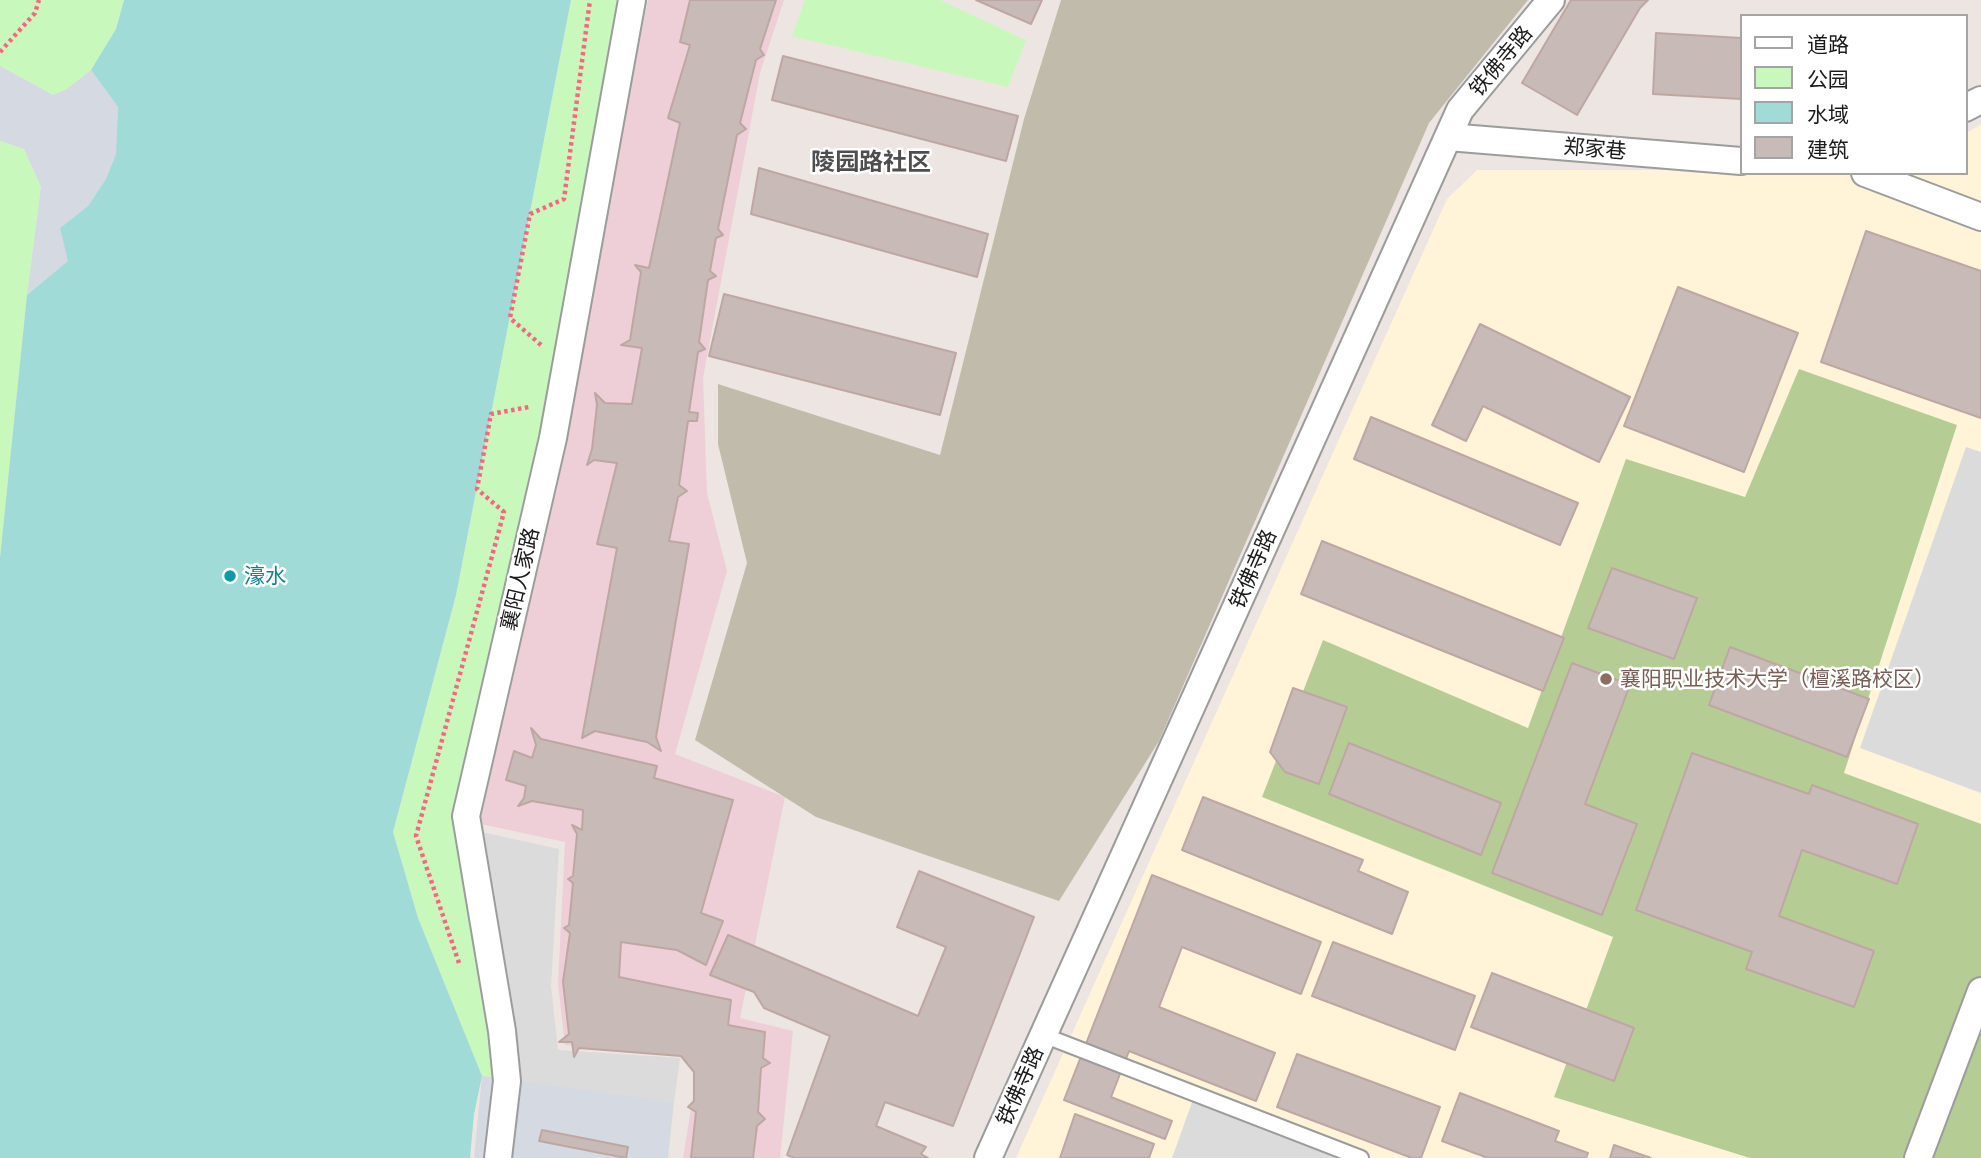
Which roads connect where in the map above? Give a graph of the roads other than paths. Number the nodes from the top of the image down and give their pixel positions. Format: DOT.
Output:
graph roads {
  1 [pos="632,0"];
  2 [pos="1551,0"];
  3 [pos="1448,137"];
  4 [pos="1740,161"];
  5 [pos="1870,175"];
  6 [pos="1981,217"];
  7 [pos="1981,991"];
  8 [pos="1043,1035"];
  9 [pos="498,1158"];
  10 [pos="988,1158"];
  11 [pos="1361,1158"];
  12 [pos="1918,1158"];
  1 -- 9 [label="street, 襄阳人家路"];
  2 -- 3 [label="street, 铁佛寺路"];
  3 -- 4 [label="street, 郑家巷"];
  3 -- 8 [label="street, 铁佛寺路"];
  5 -- 6 [label="street"];
  7 -- 12 [label="street"];
  8 -- 10 [label="street, 铁佛寺路"];
  8 -- 11 [label="lane"];
}
